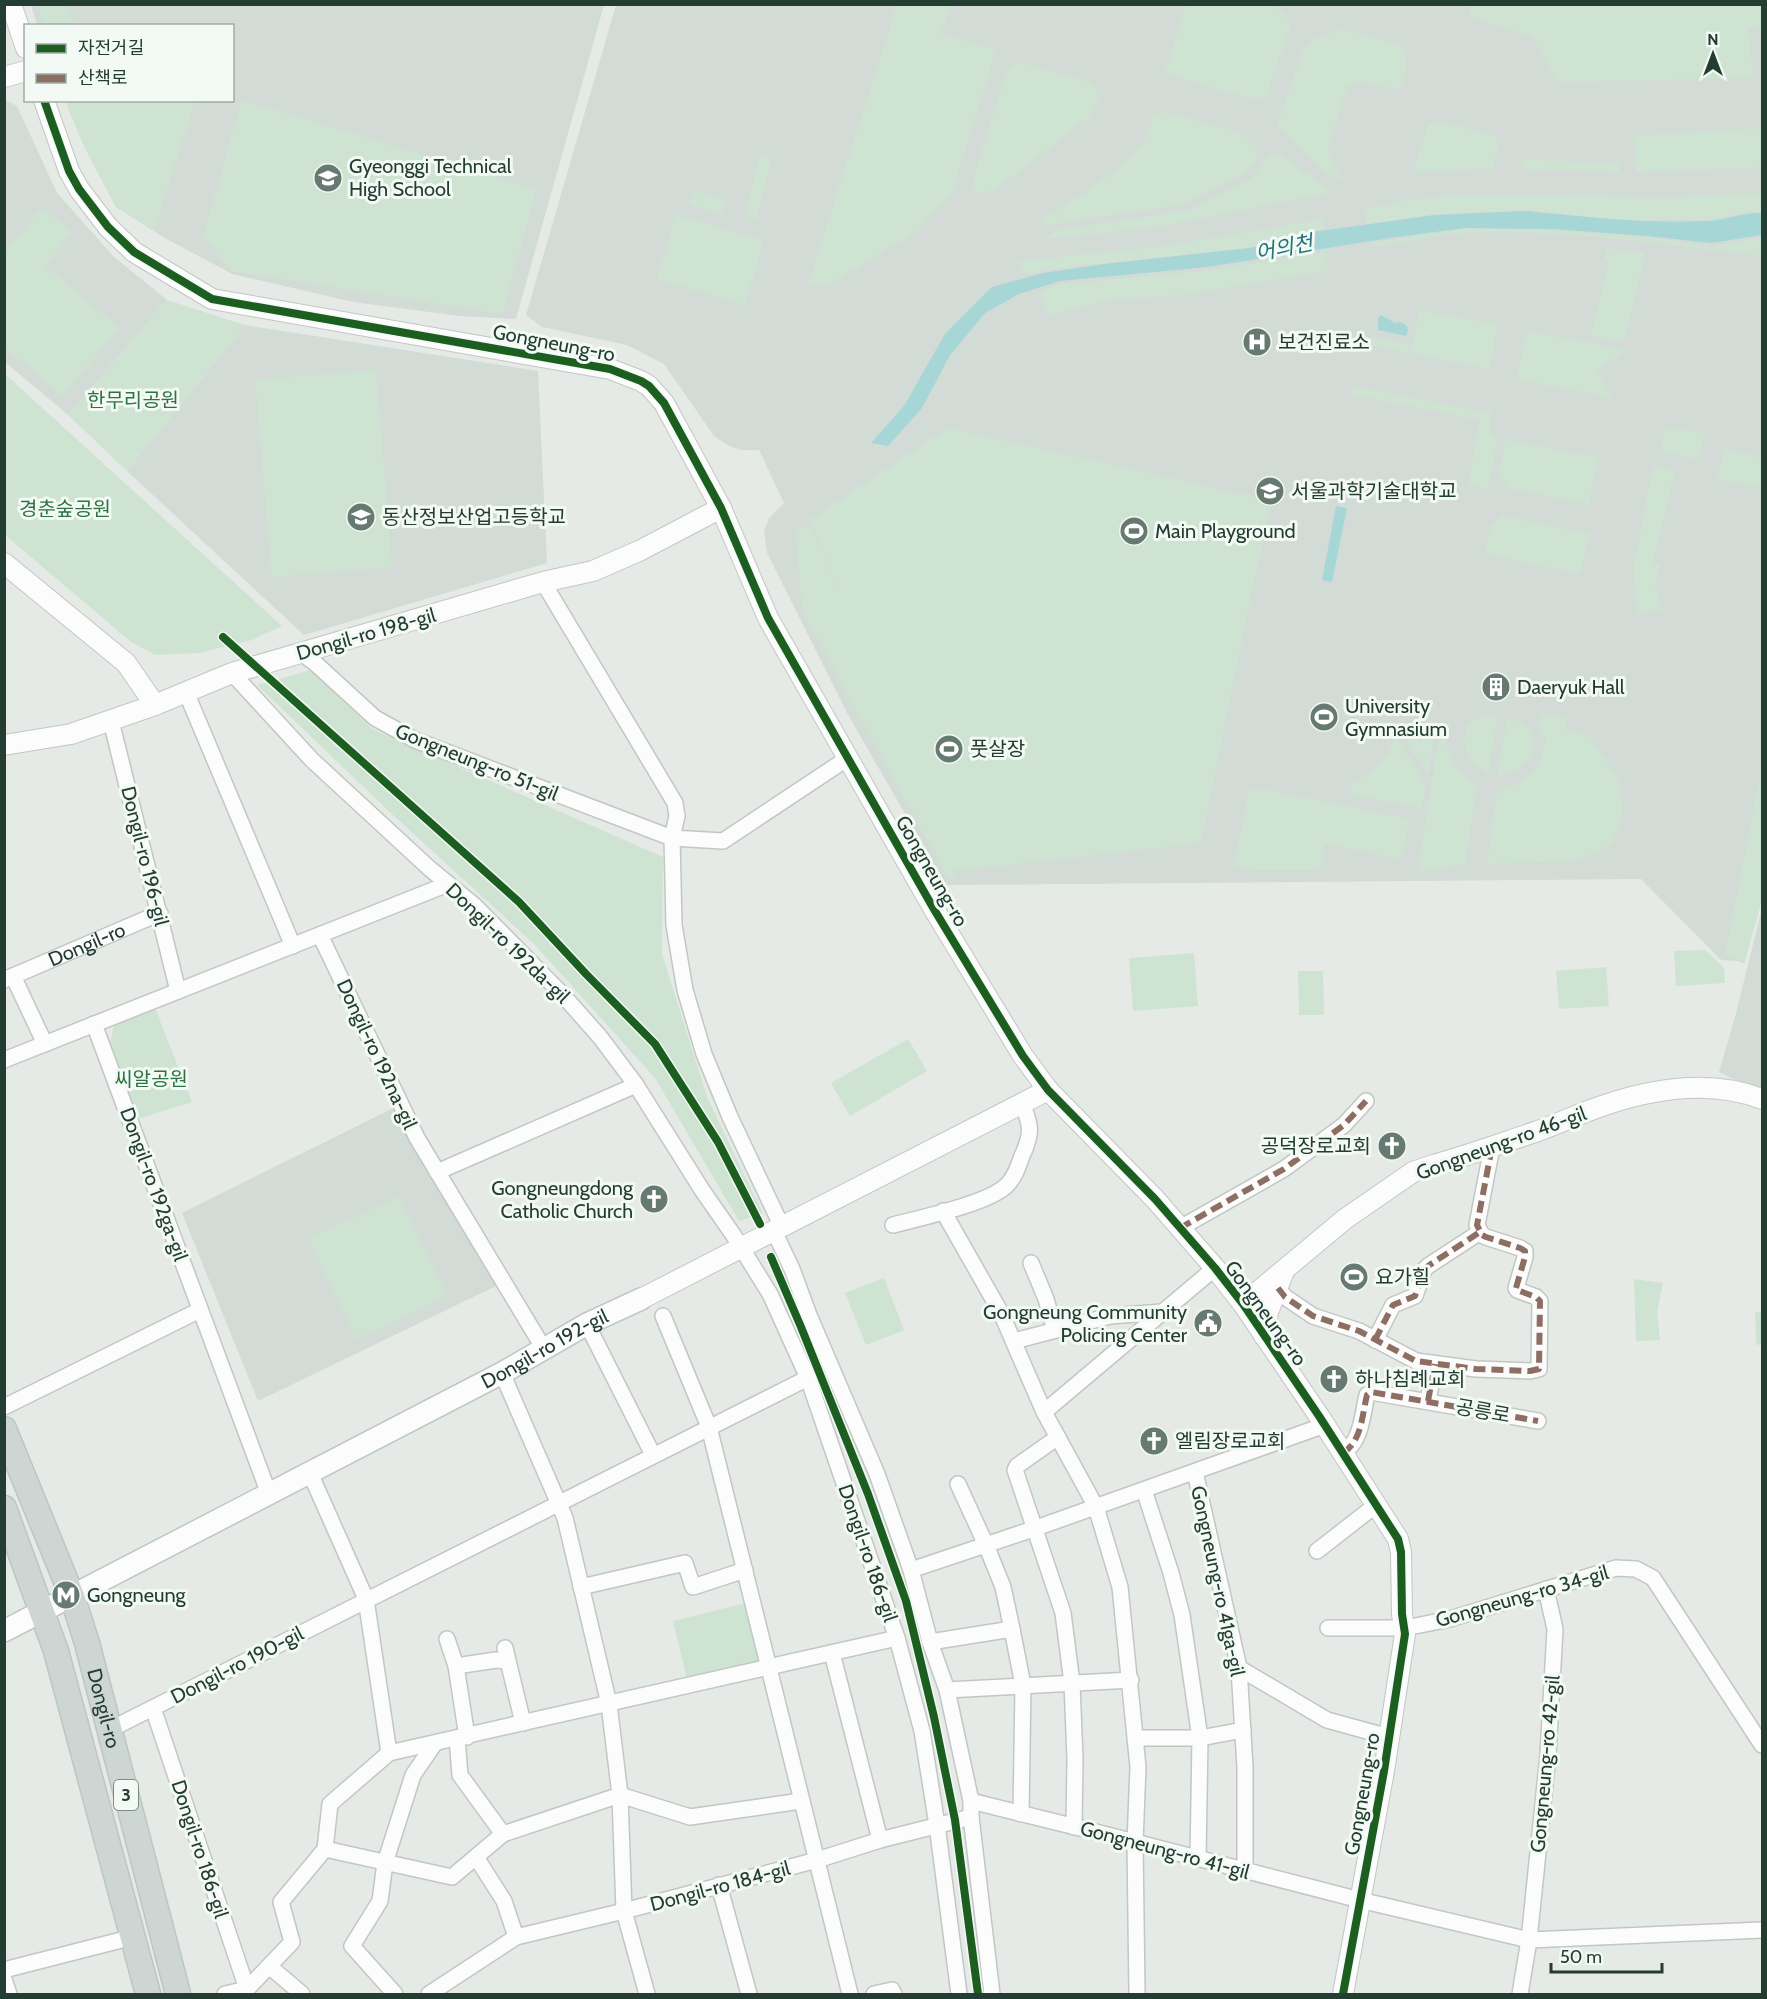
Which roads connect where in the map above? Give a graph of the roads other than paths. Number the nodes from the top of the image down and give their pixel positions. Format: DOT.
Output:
graph roads {
  1 [pos="11,4"];
  2 [pos="24,42"];
  3 [pos="24,71"];
  4 [pos="4,77"];
  5 [pos="45,102"];
  6 [pos="721,508"];
  7 [pos="4,563"];
  8 [pos="543,582"];
  9 [pos="301,653"];
  10 [pos="232,673"];
  11 [pos="186,692"];
  12 [pos="155,705"];
  13 [pos="111,721"];
  14 [pos="4,745"];
  15 [pos="848,758"];
  16 [pos="672,838"];
  17 [pos="448,884"];
  18 [pos="160,913"];
  19 [pos="320,935"];
  20 [pos="293,946"];
  21 [pos="9,978"];
  22 [pos="178,991"];
  23 [pos="94,1024"];
  24 [pos="45,1044"];
  25 [pos="4,1060"];
  26 [pos="636,1085"];
  27 [pos="1048,1090"];
  28 [pos="1762,1099"];
  29 [pos="1366,1101"];
  30 [pos="1022,1104"];
  31 [pos="1492,1147"];
  32 [pos="437,1172"];
  33 [pos="943,1211"];
  34 [pos="893,1225"];
  35 [pos="1180,1228"];
  36 [pos="778,1229"];
  37 [pos="1480,1232"];
  38 [pos="742,1247"];
  39 [pos="1031,1263"];
  40 [pos="1215,1268"];
  41 [pos="1286,1268"];
  42 [pos="1278,1288"];
  43 [pos="641,1299"];
  44 [pos="1243,1304"];
  45 [pos="200,1310"];
  46 [pos="1162,1312"];
  47 [pos="663,1316"];
  48 [pos="587,1324"];
  49 [pos="1055,1330"];
  50 [pos="1264,1336"];
  51 [pos="1375,1340"];
  52 [pos="1014,1341"];
  53 [pos="544,1349"];
  54 [pos="1435,1364"];
  55 [pos="502,1373"];
  56 [pos="808,1378"];
  57 [pos="1428,1401"];
  58 [pos="4,1407"];
  59 [pos="1044,1412"];
  60 [pos="1538,1421"];
  61 [pos="1325,1425"];
  62 [pos="709,1427"];
  63 [pos="4,1429"];
  64 [pos="1058,1437"];
  65 [pos="1343,1453"];
  66 [pos="653,1455"];
  67 [pos="1195,1472"];
  68 [pos="310,1473"];
  69 [pos="958,1484"];
  70 [pos="1144,1490"];
  71 [pos="268,1494"];
  72 [pos="558,1503"];
  73 [pos="1376,1505"];
  74 [pos="1095,1507"];
  75 [pos="4,1508"];
  76 [pos="1036,1528"];
  77 [pos="986,1545"];
  78 [pos="1317,1551"];
  79 [pos="746,1570"];
  80 [pos="911,1570"];
  81 [pos="581,1587"];
  82 [pos="1546,1589"];
  83 [pos="72,1596"];
  84 [pos="366,1599"];
  85 [pos="43,1611"];
  86 [pos="1328,1628"];
  87 [pos="1405,1628"];
  88 [pos="1012,1629"];
  89 [pos="4,1631"];
  90 [pos="897,1638"];
  91 [pos="447,1639"];
  92 [pos="930,1642"];
  93 [pos="832,1653"];
  94 [pos="456,1666"];
  95 [pos="769,1667"];
  96 [pos="1239,1668"];
  97 [pos="1131,1680"];
  98 [pos="1072,1683"];
  99 [pos="1023,1685"];
  100 [pos="947,1690"];
  101 [pos="609,1704"];
  102 [pos="153,1708"];
  103 [pos="523,1723"];
  104 [pos="109,1730"];
  105 [pos="1243,1730"];
  106 [pos="462,1737"];
  107 [pos="1389,1737"];
  108 [pos="1135,1738"];
  109 [pos="1200,1738"];
  110 [pos="435,1743"];
  111 [pos="1762,1745"];
  112 [pos="389,1753"];
  113 [pos="620,1795"];
  114 [pos="801,1801"];
  115 [pos="971,1809"];
  116 [pos="1021,1814"];
  117 [pos="937,1825"];
  118 [pos="1074,1827"];
  119 [pos="503,1834"];
  120 [pos="880,1840"];
  121 [pos="1136,1843"];
  122 [pos="325,1850"];
  123 [pos="476,1857"];
  124 [pos="1198,1859"];
  125 [pos="817,1860"];
  126 [pos="385,1863"];
  127 [pos="1245,1871"];
  128 [pos="719,1885"];
  129 [pos="1360,1900"];
  130 [pos="624,1911"];
  131 [pos="1762,1930"];
  132 [pos="133,1937"];
  133 [pos="516,1937"];
  134 [pos="1529,1940"];
  135 [pos="269,1966"];
  136 [pos="4,1970"];
  137 [pos="4,1979"];
  138 [pos="247,1989"];
  139 [pos="9,1995"];
  140 [pos="148,1995"];
  141 [pos="178,1995"];
  142 [pos="225,1995"];
  143 [pos="302,1995"];
  144 [pos="395,1995"];
  145 [pos="429,1995"];
  146 [pos="647,1995"];
  147 [pos="748,1995"];
  148 [pos="850,1995"];
  149 [pos="874,1995"];
  150 [pos="894,1995"];
  151 [pos="959,1995"];
  152 [pos="992,1995"];
  153 [pos="1137,1995"];
  154 [pos="1343,1995"];
  155 [pos="1520,1995"];
  1 -- 2 [label="street"];
  3 -- 4 [label="street"];
  5 -- 6 [label="street, Gongneung-ro"];
  6 -- 8 [label="street, Dongil-ro 198-gil"];
  6 -- 15 [label="street, Gongneung-ro"];
  7 -- 12 [label="street"];
  8 -- 9 [label="street, Dongil-ro 198-gil"];
  8 -- 16 [label="street"];
  9 -- 10 [label="street, Dongil-ro 198-gil"];
  9 -- 16 [label="street, Gongneung-ro 51-gil"];
  10 -- 11 [label="street, Dongil-ro 198-gil"];
  10 -- 17 [label="street, Dongil-ro 192da-gil"];
  11 -- 12 [label="street, Dongil-ro 198-gil"];
  11 -- 20 [label="street"];
  12 -- 13 [label="street, Dongil-ro 198-gil"];
  13 -- 14 [label="street, Dongil-ro 198-gil"];
  13 -- 18 [label="street, Dongil-ro 196-gil"];
  15 -- 16 [label="street, Gongneung-ro 51-gil"];
  15 -- 27 [label="street, Gongneung-ro"];
  16 -- 36 [label="street"];
  17 -- 19 [label="street"];
  17 -- 26 [label="street, Dongil-ro 192da-gil"];
  18 -- 21 [label="street, Dongil-ro"];
  18 -- 22 [label="street, Dongil-ro 196-gil"];
  19 -- 20 [label="street"];
  19 -- 32 [label="street, Dongil-ro 192na-gil"];
  20 -- 22 [label="street"];
  21 -- 24 [label="street, Dongil-ro"];
  22 -- 23 [label="street"];
  23 -- 24 [label="street"];
  23 -- 45 [label="street, Dongil-ro 192ga-gil"];
  24 -- 25 [label="street"];
  26 -- 32 [label="street"];
  26 -- 38 [label="street, Dongil-ro 192da-gil"];
  27 -- 30 [label="street, Dongil-ro 192-gil"];
  27 -- 35 [label="street, Gongneung-ro"];
  28 -- 31 [label="street, Gongneung-ro 46-gil"];
  29 -- 35 [label="street"];
  30 -- 33 [label="street"];
  30 -- 36 [label="street, Dongil-ro 192-gil"];
  31 -- 37 [label="street"];
  31 -- 41 [label="street, Gongneung-ro 46-gil"];
  32 -- 53 [label="street, Dongil-ro 192na-gil"];
  33 -- 34 [label="street"];
  33 -- 52 [label="street"];
  35 -- 40 [label="street, Gongneung-ro"];
  36 -- 38 [label="street, Dongil-ro 192-gil"];
  36 -- 80 [label="street"];
  37 -- 51 [label="street"];
  37 -- 54 [label="street"];
  38 -- 43 [label="street, Dongil-ro 192-gil"];
  38 -- 56 [label="street"];
  39 -- 49 [label="street"];
  40 -- 44 [label="street, Gongneung-ro"];
  40 -- 46 [label="street, Gongneung-ro"];
  41 -- 42 [label="street"];
  41 -- 44 [label="street, Gongneung-ro 46-gil"];
  42 -- 50 [label="street"];
  42 -- 51 [label="street"];
  43 -- 48 [label="main road, Dongil-ro 192-gil"];
  44 -- 50 [label="street, Gongneung-ro"];
  45 -- 58 [label="street"];
  45 -- 71 [label="street, Dongil-ro 192ga-gil"];
  46 -- 49 [label="street"];
  46 -- 59 [label="street, Gongneung-ro"];
  47 -- 62 [label="street"];
  48 -- 53 [label="main road, Dongil-ro 192-gil"];
  48 -- 66 [label="street"];
  49 -- 52 [label="street"];
  50 -- 61 [label="street, Gongneung-ro"];
  51 -- 54 [label="street"];
  52 -- 59 [label="street"];
  53 -- 55 [label="main road, Dongil-ro 192-gil"];
  54 -- 57 [label="street, 공릉로"];
  55 -- 68 [label="main road, Dongil-ro 192-gil"];
  55 -- 72 [label="street"];
  56 -- 62 [label="street, Dongil-ro 190-gil"];
  56 -- 90 [label="street, Dongil-ro 186-gil"];
  57 -- 60 [label="street, 공릉로"];
  57 -- 65 [label="street, 공릉로"];
  59 -- 64 [label="street"];
  61 -- 65 [label="street, Gongneung-ro"];
  61 -- 67 [label="street"];
  62 -- 66 [label="street, Dongil-ro 190-gil"];
  62 -- 79 [label="street"];
  63 -- 83 [label="main road, Dongil-ro / 3"];
  64 -- 74 [label="street"];
  64 -- 76 [label="street"];
  65 -- 73 [label="street, Gongneung-ro"];
  66 -- 72 [label="street, Dongil-ro 190-gil"];
  67 -- 70 [label="street"];
  67 -- 96 [label="street, Gongneung-ro 41ga-gil"];
  68 -- 71 [label="main road, Dongil-ro 192-gil"];
  68 -- 84 [label="street"];
  69 -- 77 [label="street"];
  70 -- 74 [label="street"];
  70 -- 109 [label="street"];
  71 -- 83 [label="main road, Dongil-ro 192-gil"];
  72 -- 81 [label="street"];
  72 -- 84 [label="street, Dongil-ro 190-gil"];
  73 -- 78 [label="street"];
  73 -- 87 [label="street, Gongneung-ro"];
  74 -- 76 [label="street"];
  74 -- 97 [label="street"];
  75 -- 85 [label="main road, Dongil-ro / 3"];
  76 -- 77 [label="street"];
  76 -- 98 [label="street"];
  77 -- 80 [label="street"];
  77 -- 88 [label="street"];
  79 -- 81 [label="street"];
  79 -- 95 [label="street"];
  80 -- 92 [label="street"];
  81 -- 101 [label="street"];
  82 -- 87 [label="street, Gongneung-ro 34-gil"];
  82 -- 111 [label="street, Gongneung-ro 34-gil"];
  82 -- 134 [label="street, Gongneung-ro 42-gil"];
  83 -- 85 [label="main road, Dongil-ro 192-gil"];
  83 -- 104 [label="main road, Dongil-ro / 3"];
  84 -- 102 [label="street, Dongil-ro 190-gil"];
  84 -- 112 [label="street"];
  85 -- 89 [label="main road, Dongil-ro 192-gil"];
  85 -- 132 [label="main road, Dongil-ro / 3"];
  86 -- 87 [label="street"];
  87 -- 107 [label="street, Gongneung-ro"];
  88 -- 92 [label="street"];
  88 -- 99 [label="street"];
  90 -- 93 [label="street, Dongil-ro 186-gil"];
  90 -- 117 [label="street"];
  91 -- 94 [label="street"];
  92 -- 100 [label="street"];
  93 -- 95 [label="street, Dongil-ro 186-gil"];
  93 -- 120 [label="street"];
  94 -- 103 [label="street"];
  94 -- 106 [label="street"];
  95 -- 101 [label="street, Dongil-ro 186-gil"];
  95 -- 114 [label="street, Dongil-ro 184-gil"];
  96 -- 105 [label="street, Gongneung-ro 41ga-gil"];
  96 -- 107 [label="street, Gongneung-ro"];
  97 -- 98 [label="street"];
  97 -- 108 [label="street"];
  98 -- 99 [label="street"];
  98 -- 118 [label="street"];
  99 -- 100 [label="street"];
  99 -- 116 [label="street"];
  100 -- 115 [label="street"];
  101 -- 103 [label="street, Dongil-ro 186-gil"];
  101 -- 113 [label="street"];
  102 -- 104 [label="street, Dongil-ro 190-gil"];
  102 -- 138 [label="street, Dongil-ro 186-gil"];
  103 -- 106 [label="street, Dongil-ro 186-gil"];
  104 -- 141 [label="main road, Dongil-ro / 3"];
  105 -- 109 [label="street"];
  105 -- 127 [label="street, Gongneung-ro 41ga-gil"];
  106 -- 110 [label="street, Dongil-ro 186-gil"];
  106 -- 119 [label="street"];
  107 -- 129 [label="street, Gongneung-ro"];
  108 -- 109 [label="street"];
  108 -- 121 [label="street"];
  109 -- 124 [label="street"];
  110 -- 112 [label="street, Dongil-ro 186-gil"];
  110 -- 126 [label="street"];
  112 -- 122 [label="street, Dongil-ro 186-gil"];
  113 -- 114 [label="street"];
  113 -- 119 [label="street"];
  113 -- 130 [label="street, Dongil-ro 184-gil"];
  114 -- 125 [label="street, Dongil-ro 184-gil"];
  115 -- 116 [label="street, Gongneung-ro 41-gil"];
  115 -- 117 [label="street, Dongil-ro 184-gil"];
  115 -- 152 [label="street"];
  116 -- 118 [label="street, Gongneung-ro 41-gil"];
  117 -- 120 [label="street, Dongil-ro 184-gil"];
  117 -- 151 [label="street"];
  118 -- 121 [label="street, Gongneung-ro 41-gil"];
  119 -- 123 [label="street"];
  120 -- 125 [label="street, Dongil-ro 184-gil"];
  121 -- 124 [label="street, Gongneung-ro 41-gil"];
  121 -- 153 [label="street"];
  122 -- 126 [label="street"];
  122 -- 135 [label="street"];
  123 -- 126 [label="street"];
  123 -- 133 [label="street"];
  124 -- 127 [label="street, Gongneung-ro 41-gil"];
  125 -- 128 [label="street, Dongil-ro 184-gil"];
  125 -- 148 [label="street"];
  126 -- 144 [label="street"];
  127 -- 129 [label="street, Gongneung-ro 41-gil"];
  128 -- 130 [label="street, Dongil-ro 184-gil"];
  128 -- 147 [label="street"];
  129 -- 134 [label="street"];
  129 -- 154 [label="street, Gongneung-ro"];
  130 -- 133 [label="street, Dongil-ro 184-gil"];
  130 -- 146 [label="street"];
  131 -- 134 [label="street"];
  132 -- 136 [label="street"];
  132 -- 140 [label="main road, Dongil-ro / 3"];
  133 -- 145 [label="street, Dongil-ro 184-gil"];
  134 -- 155 [label="street, Gongneung-ro 42-gil"];
  135 -- 138 [label="street"];
  135 -- 143 [label="street"];
  137 -- 139 [label="street"];
  138 -- 142 [label="street"];
  149 -- 150 [label="street"];
}
